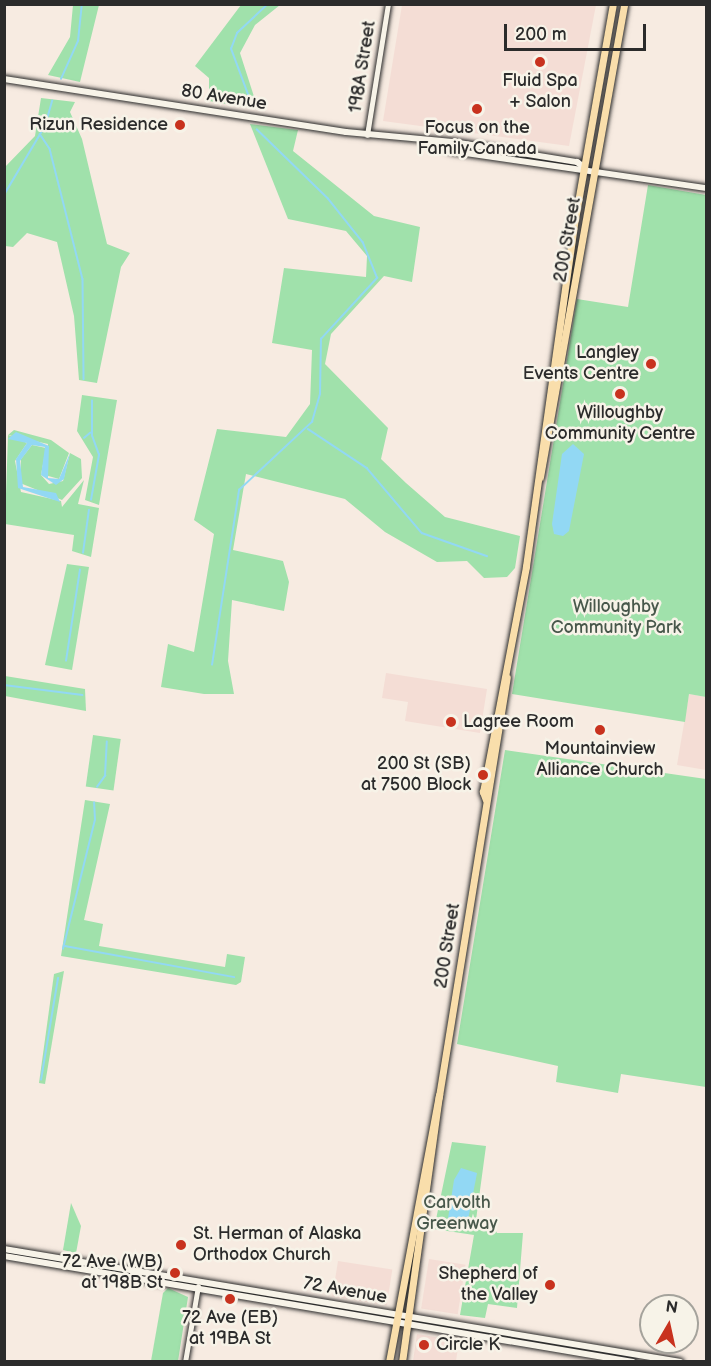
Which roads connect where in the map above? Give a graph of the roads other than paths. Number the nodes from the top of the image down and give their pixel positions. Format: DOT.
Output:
graph roads {
  1 [pos="388,4"];
  2 [pos="613,4"];
  3 [pos="624,4"];
  4 [pos="4,80"];
  5 [pos="367,135"];
  6 [pos="585,168"];
  7 [pos="595,170"];
  8 [pos="706,188"];
  9 [pos="539,480"];
  10 [pos="439,1096"];
  11 [pos="4,1249"];
  12 [pos="4,1256"];
  13 [pos="198,1285"];
  14 [pos="396,1319"];
  15 [pos="409,1321"];
  16 [pos="591,1358"];
  17 [pos="185,1362"];
  18 [pos="389,1362"];
  19 [pos="402,1362"];
  20 [pos="633,1362"];
  21 [pos="681,1362"];
  1 -- 5 [label="street, 198A Street"];
  2 -- 6 [label="main road, 200 Street"];
  3 -- 7 [label="main road, 200 Street"];
  4 -- 5 [label="main road, 80 Avenue"];
  5 -- 6 [label="main road, 80 Avenue"];
  6 -- 7 [label="main road, 80 Avenue"];
  6 -- 9 [label="main road, 200 Street"];
  7 -- 8 [label="main road, 80 Avenue"];
  7 -- 9 [label="main road, 200 Street"];
  9 -- 10 [label="main road, 200 Street"];
  10 -- 14 [label="main road, 200 Street"];
  10 -- 15 [label="main road, 200 Street"];
  11 -- 13 [label="main road, 72 Avenue"];
  12 -- 13 [label="main road, 72 Avenue"];
  13 -- 14 [label="main road, 72 Avenue"];
  13 -- 17 [label="street"];
  14 -- 15 [label="main road, 72 Avenue"];
  14 -- 18 [label="main road, 200 Street"];
  15 -- 16 [label="main road, 72 Avenue"];
  15 -- 19 [label="main road, 200 Street"];
  15 -- 21 [label="main road, 72 Avenue"];
  16 -- 20 [label="main road, 72 Avenue"];
}
